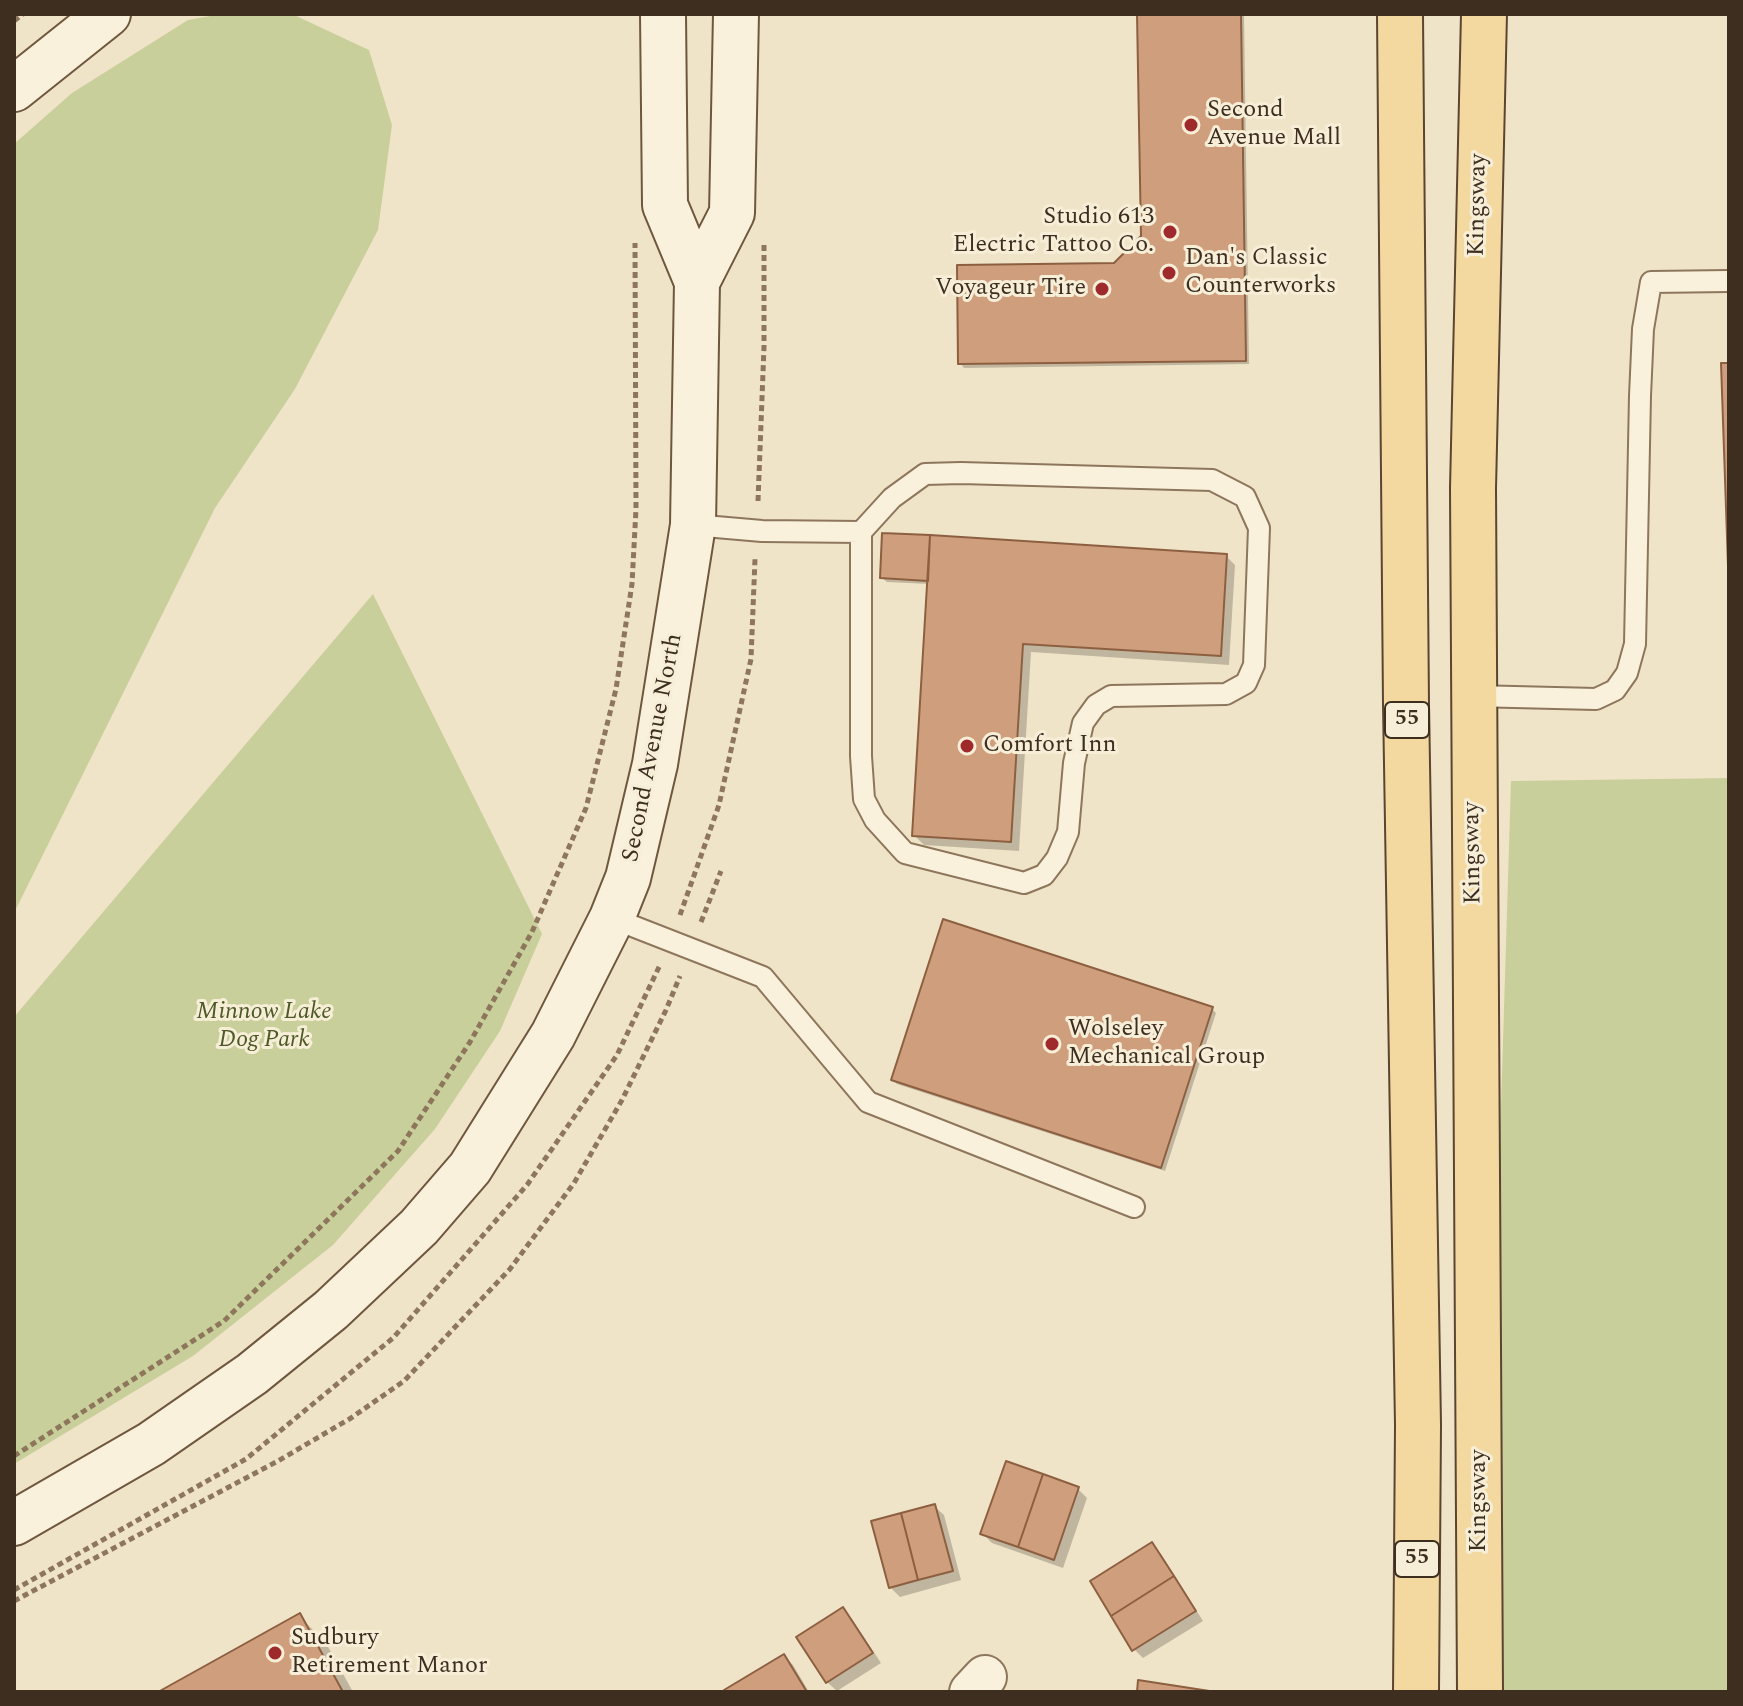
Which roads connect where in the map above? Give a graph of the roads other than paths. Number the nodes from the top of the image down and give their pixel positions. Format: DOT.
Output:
graph roads {
  1 [pos="663,14"];
  2 [pos="736,14"];
  3 [pos="1400,14"];
  4 [pos="1484,14"];
  5 [pos="104,15"];
  6 [pos="14,89"];
  7 [pos="1729,281"];
  8 [pos="697,282"];
  9 [pos="693,525"];
  10 [pos="861,532"];
  11 [pos="1473,696"];
  12 [pos="612,918"];
  13 [pos="1134,1207"];
  14 [pos="14,1523"];
  15 [pos="1484,1682"];
  16 [pos="1416,1692"];
  1 -- 8 [label="main road, Second Avenue North"];
  2 -- 8 [label="main road, Second Avenue North"];
  3 -- 16 [label="main road, 55"];
  4 -- 11 [label="main road, Kingsway"];
  5 -- 6 [label="main road"];
  7 -- 11 [label="lane"];
  8 -- 9 [label="main road, Second Avenue North"];
  9 -- 10 [label="lane"];
  9 -- 12 [label="main road, Second Avenue North"];
  10 -- 10 [label="lane"];
  11 -- 15 [label="main road, Kingsway"];
  12 -- 13 [label="lane"];
  12 -- 14 [label="main road, Second Avenue North"];
}
